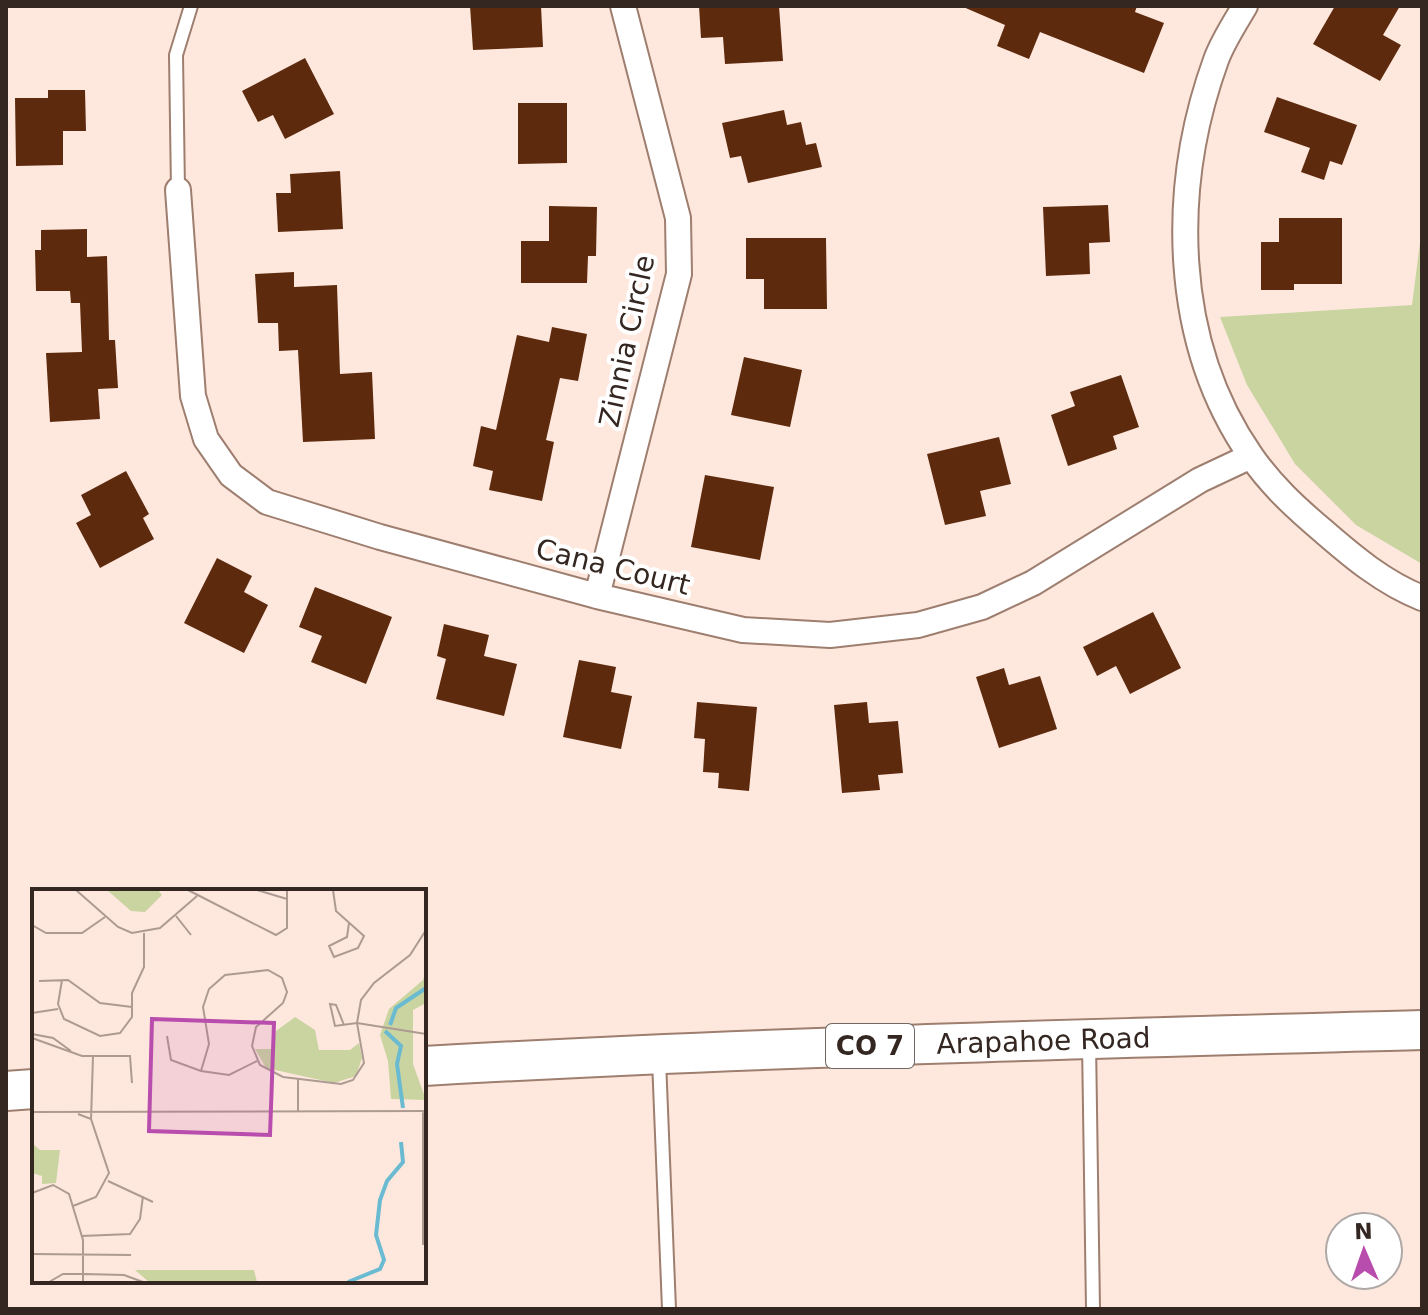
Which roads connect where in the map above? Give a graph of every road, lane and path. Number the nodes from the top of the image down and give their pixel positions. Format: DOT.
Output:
graph roads {
  1 [pos="191,6"];
  2 [pos="623,6"];
  3 [pos="1245,6"];
  4 [pos="178,190"];
  5 [pos="1251,456"];
  6 [pos="597,596"];
  7 [pos="1422,598"];
  8 [pos="1422,1030"];
  9 [pos="1089,1038"];
  10 [pos="659,1054"];
  11 [pos="426,1066"];
  12 [pos="32,1089"];
  13 [pos="6,1091"];
  14 [pos="669,1309"];
  15 [pos="1093,1309"];
  1 -- 4 [label="lane"];
  2 -- 6 [label="street, Zinnia Circle"];
  3 -- 5 [label="street"];
  4 -- 6 [label="street, Cana Court"];
  5 -- 6 [label="street, Cana Court"];
  5 -- 7 [label="street"];
  8 -- 9 [label="main road, Arapahoe Road / CO 7"];
  9 -- 10 [label="main road, Arapahoe Road / CO 7"];
  9 -- 15 [label="lane"];
  10 -- 11 [label="main road, Arapahoe Road / CO 7"];
  10 -- 14 [label="lane"];
  12 -- 13 [label="main road"];
}
